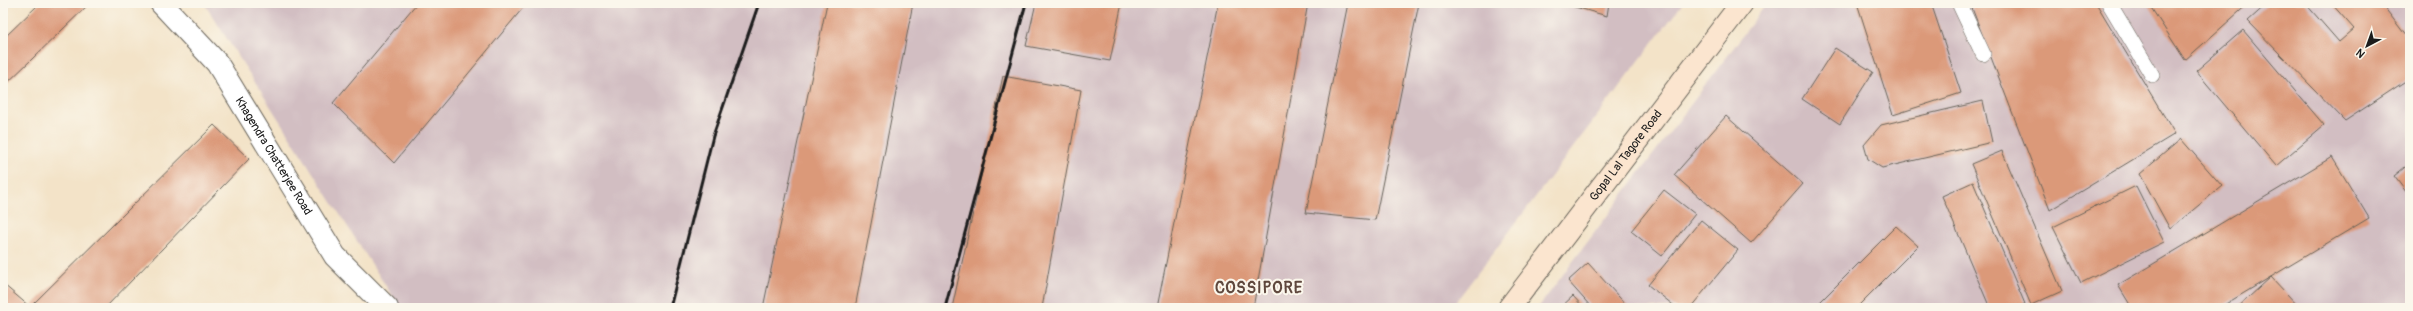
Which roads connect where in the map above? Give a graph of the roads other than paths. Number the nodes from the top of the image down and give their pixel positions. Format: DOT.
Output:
graph roads {
  1 [pos="161,3"];
  2 [pos="1742,3"];
  3 [pos="1959,3"];
  4 [pos="2109,3"];
  5 [pos="1983,54"];
  6 [pos="2152,75"];
  7 [pos="387,308"];
  8 [pos="1509,308"];
  1 -- 7 [label="street, Khagendra Chatterjee Road"];
  2 -- 8 [label="street, Gopal Lal Tagore Road"];
  3 -- 5 [label="lane"];
  4 -- 6 [label="lane"];
}
